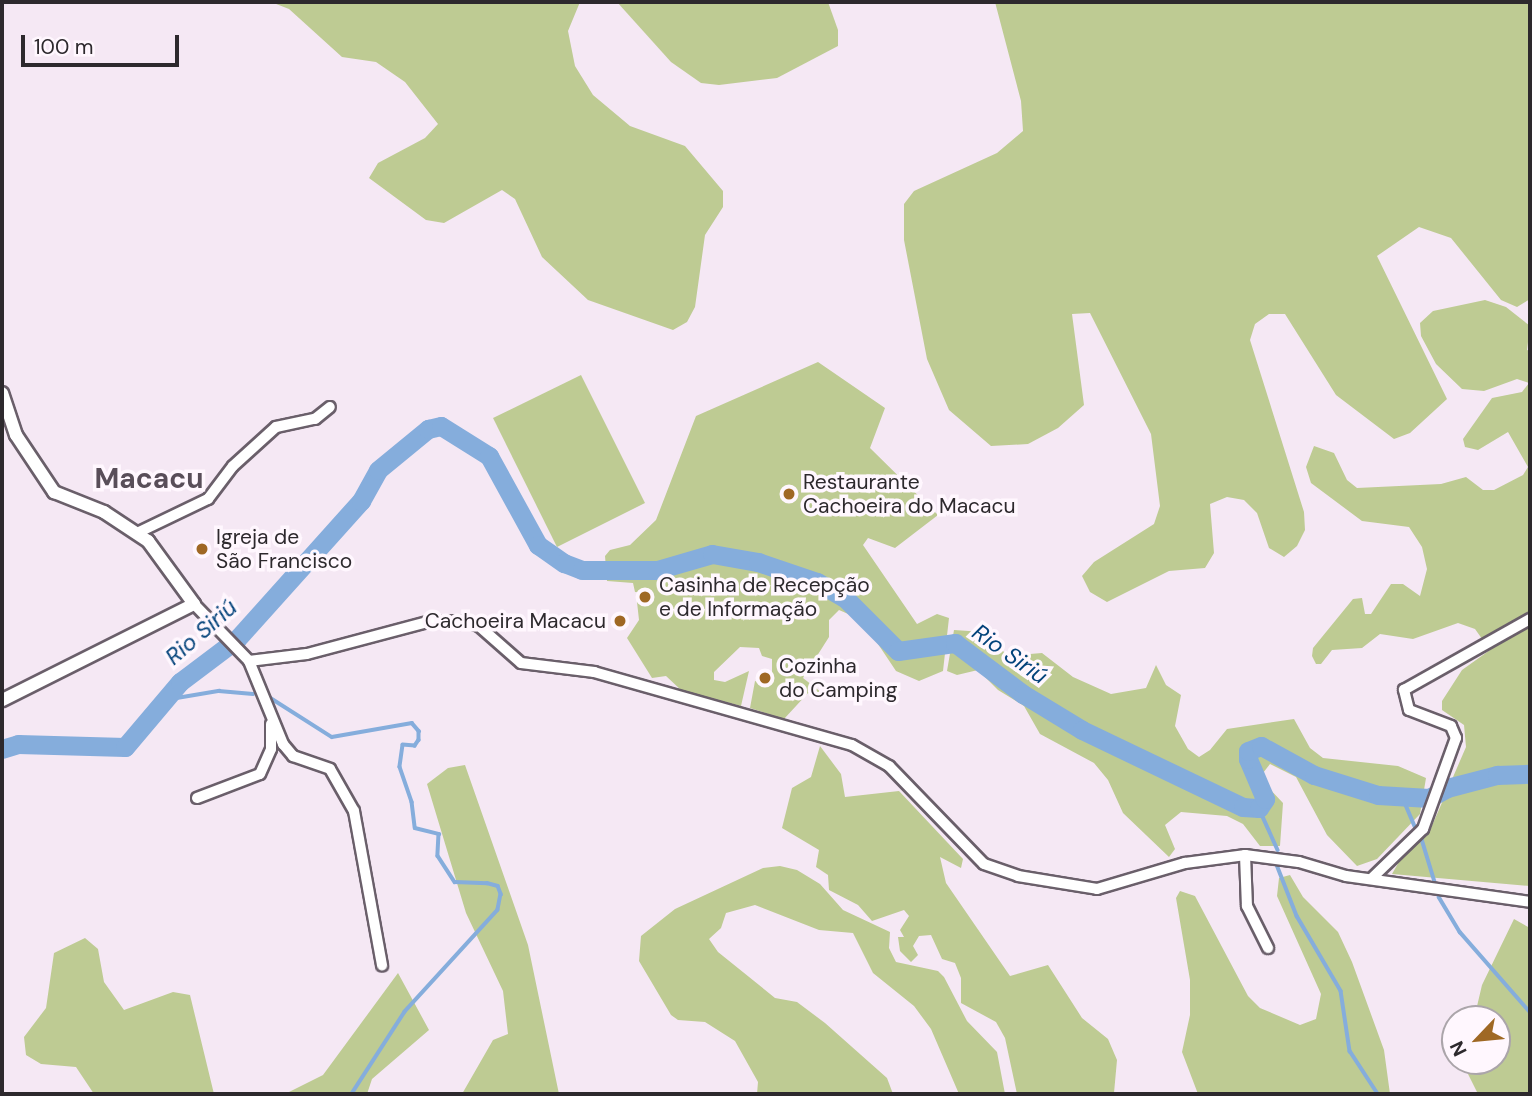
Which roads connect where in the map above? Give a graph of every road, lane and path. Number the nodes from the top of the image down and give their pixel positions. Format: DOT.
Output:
graph roads {
  1 [pos="2,393"];
  2 [pos="330,407"];
  3 [pos="137,533"];
  4 [pos="194,604"];
  5 [pos="1530,619"];
  6 [pos="249,662"];
  7 [pos="2,700"];
  8 [pos="271,723"];
  9 [pos="197,798"];
  10 [pos="1245,855"];
  11 [pos="1371,878"];
  12 [pos="1530,902"];
  13 [pos="1268,948"];
  14 [pos="382,965"];
  1 -- 3 [label="street"];
  2 -- 3 [label="street"];
  3 -- 4 [label="street"];
  4 -- 6 [label="street"];
  4 -- 7 [label="street"];
  5 -- 11 [label="street"];
  6 -- 8 [label="street"];
  6 -- 10 [label="street"];
  8 -- 9 [label="street"];
  8 -- 14 [label="street"];
  10 -- 11 [label="street"];
  10 -- 13 [label="street"];
  11 -- 12 [label="street"];
}
